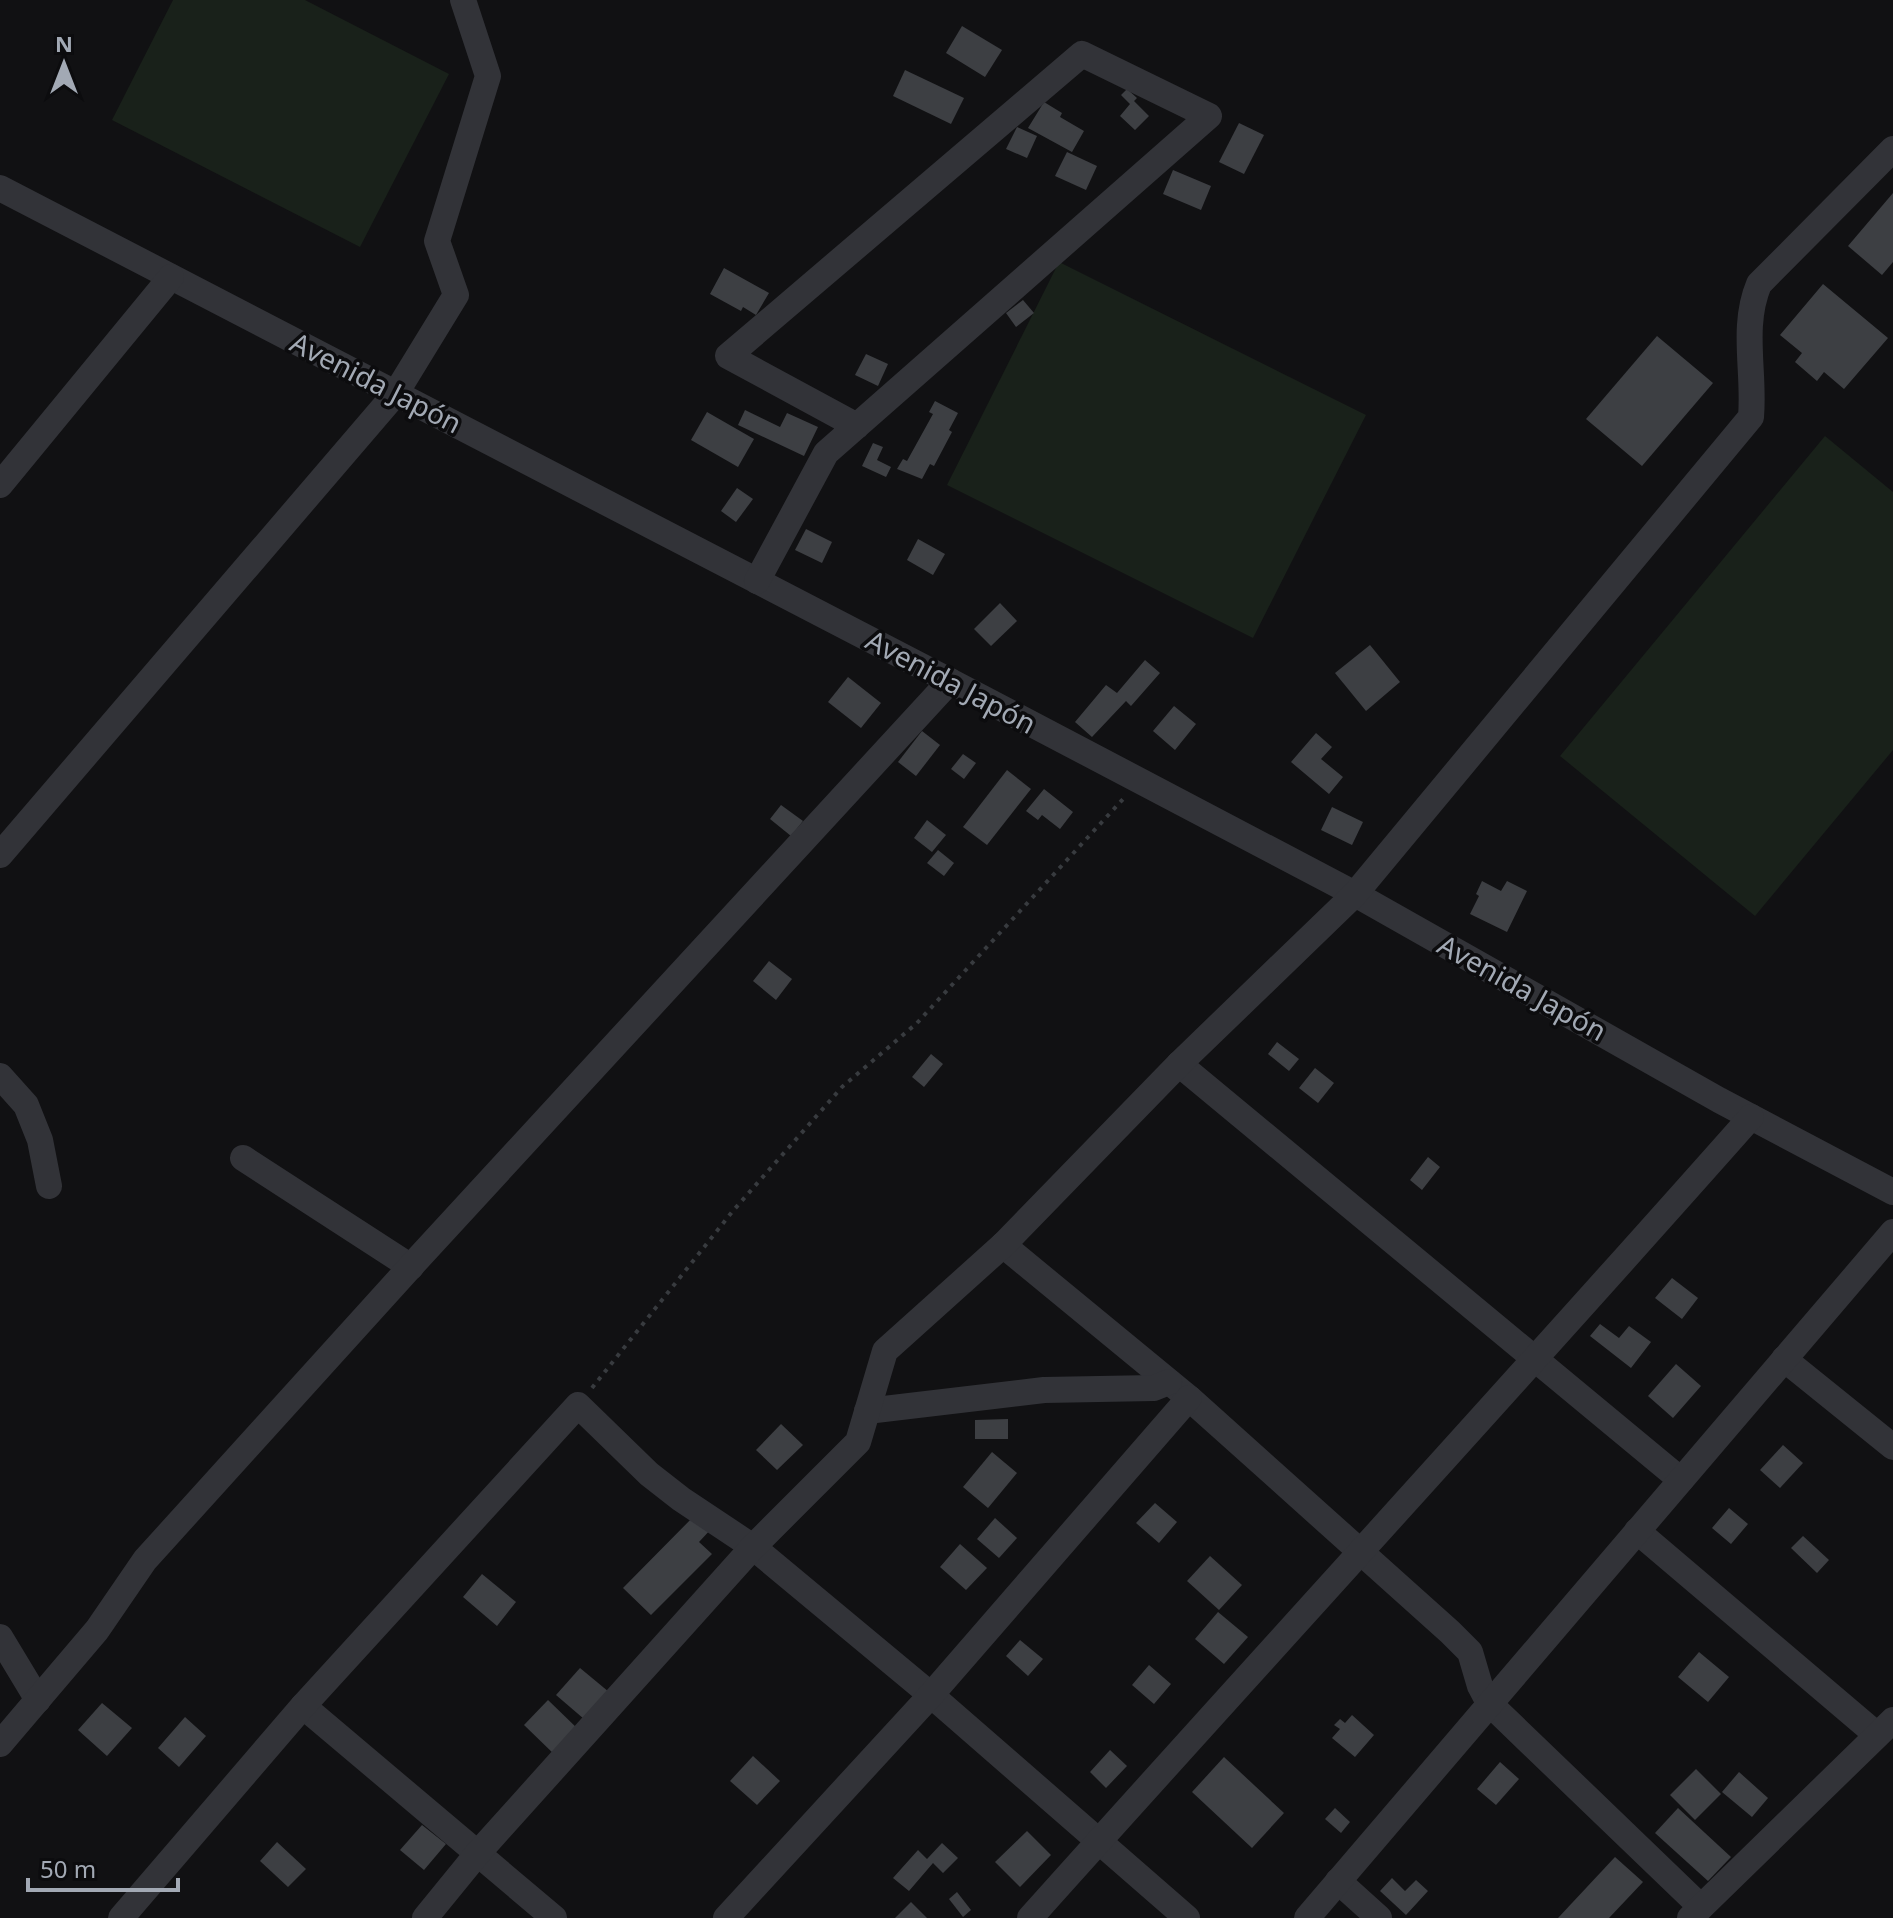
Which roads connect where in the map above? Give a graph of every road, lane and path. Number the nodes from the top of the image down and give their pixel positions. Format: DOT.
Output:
graph roads {
  1 [pos="463,0"];
  2 [pos="1893,149"];
  3 [pos="0,188"];
  4 [pos="171,277"];
  5 [pos="396,393"];
  6 [pos="857,426"];
  7 [pos="0,485"];
  8 [pos="757,581"];
  9 [pos="950,681"];
  10 [pos="1140,781"];
  11 [pos="0,855"];
  12 [pos="1355,894"];
  13 [pos="1179,1064"];
  14 [pos="0,1076"];
  15 [pos="1751,1117"];
  16 [pos="243,1158"];
  17 [pos="49,1186"];
  18 [pos="1893,1192"];
  19 [pos="1893,1232"];
  20 [pos="1003,1245"];
  21 [pos="411,1267"];
  22 [pos="1784,1359"];
  23 [pos="1536,1361"];
  24 [pos="1179,1390"];
  25 [pos="578,1405"];
  26 [pos="867,1411"];
  27 [pos="1893,1447"];
  28 [pos="1681,1480"];
  29 [pos="1637,1531"];
  30 [pos="753,1547"];
  31 [pos="1360,1550"];
  32 [pos="0,1637"];
  33 [pos="931,1695"];
  34 [pos="38,1700"];
  35 [pos="1489,1703"];
  36 [pos="303,1706"];
  37 [pos="1885,1728"];
  38 [pos="0,1744"];
  39 [pos="1098,1842"];
  40 [pos="478,1853"];
  41 [pos="1338,1881"];
  42 [pos="1695,1913"];
  43 [pos="121,1918"];
  44 [pos="425,1918"];
  45 [pos="554,1918"];
  46 [pos="726,1918"];
  47 [pos="1030,1918"];
  48 [pos="1187,1918"];
  49 [pos="1307,1918"];
  50 [pos="1379,1918"];
  1 -- 5 [label="street"];
  2 -- 12 [label="street"];
  3 -- 4 [label="street, Avenida Japón"];
  4 -- 5 [label="street, Avenida Japón"];
  4 -- 7 [label="street"];
  5 -- 8 [label="street, Avenida Japón"];
  5 -- 11 [label="street"];
  6 -- 6 [label="street"];
  6 -- 8 [label="street"];
  8 -- 9 [label="street, Avenida Japón"];
  9 -- 10 [label="street, Avenida Japón"];
  9 -- 21 [label="street"];
  10 -- 12 [label="street, Avenida Japón"];
  10 -- 25 [label="path"];
  12 -- 13 [label="street"];
  12 -- 15 [label="street, Avenida Japón"];
  13 -- 20 [label="street"];
  13 -- 23 [label="street"];
  14 -- 17 [label="street"];
  15 -- 18 [label="street, Avenida Japón"];
  15 -- 23 [label="street"];
  16 -- 21 [label="street"];
  19 -- 22 [label="street"];
  20 -- 24 [label="street"];
  20 -- 26 [label="street"];
  21 -- 34 [label="street"];
  22 -- 27 [label="street"];
  22 -- 28 [label="street"];
  23 -- 28 [label="street"];
  23 -- 31 [label="street"];
  24 -- 26 [label="street"];
  24 -- 31 [label="street"];
  24 -- 33 [label="street"];
  25 -- 30 [label="street"];
  25 -- 36 [label="street"];
  26 -- 30 [label="street"];
  28 -- 29 [label="street"];
  29 -- 35 [label="street"];
  29 -- 37 [label="street"];
  30 -- 33 [label="street"];
  30 -- 40 [label="street"];
  31 -- 35 [label="street"];
  31 -- 39 [label="street"];
  32 -- 34 [label="street"];
  33 -- 39 [label="street"];
  33 -- 46 [label="street"];
  34 -- 38 [label="street"];
  35 -- 41 [label="street"];
  35 -- 42 [label="street"];
  36 -- 40 [label="street"];
  36 -- 43 [label="street"];
  37 -- 42 [label="street"];
  39 -- 47 [label="street"];
  39 -- 48 [label="street"];
  40 -- 44 [label="street"];
  40 -- 45 [label="street"];
  41 -- 49 [label="street"];
  41 -- 50 [label="street"];
}
